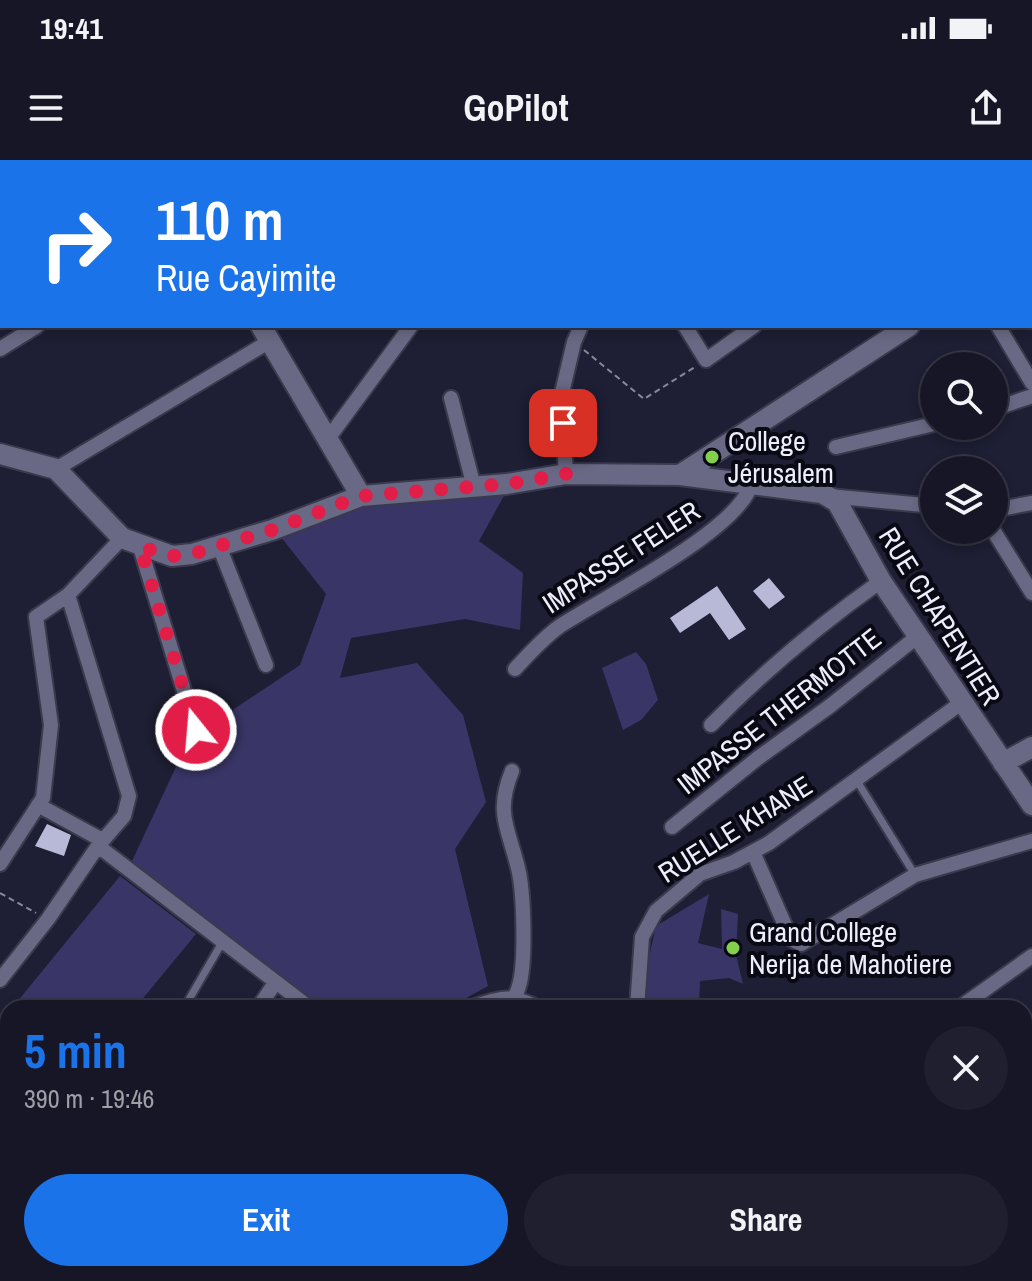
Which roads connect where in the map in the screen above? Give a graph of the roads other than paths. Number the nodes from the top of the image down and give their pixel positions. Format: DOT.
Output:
graph roads {
  1 [pos="34,328"];
  2 [pos="410,328"];
  3 [pos="580,328"];
  4 [pos="686,328"];
  5 [pos="751,328"];
  6 [pos="906,328"];
  7 [pos="999,328"];
  8 [pos="266,333"];
  9 [pos="0,349"];
  10 [pos="1032,383"];
  11 [pos="1032,396"];
  12 [pos="451,398"];
  13 [pos="1008,404"];
  14 [pos="920,427"];
  15 [pos="327,440"];
  16 [pos="836,447"];
  17 [pos="0,454"];
  18 [pos="56,469"];
  19 [pos="566,474"];
  20 [pos="680,475"];
  21 [pos="751,485"];
  22 [pos="474,487"];
  23 [pos="361,496"];
  24 [pos="829,496"];
  25 [pos="1032,503"];
  26 [pos="920,505"];
  27 [pos="1008,507"];
  28 [pos="131,542"];
  29 [pos="1002,544"];
  30 [pos="219,546"];
  31 [pos="881,581"];
  32 [pos="1032,593"];
  33 [pos="68,595"];
  34 [pos="918,636"];
  35 [pos="266,665"];
  36 [pos="515,669"];
  37 [pos="961,703"];
  38 [pos="711,725"];
  39 [pos="196,730"];
  40 [pos="1032,747"];
  41 [pos="1003,763"];
  42 [pos="512,771"];
  43 [pos="857,781"];
  44 [pos="38,805"];
  45 [pos="1032,805"];
  46 [pos="672,827"];
  47 [pos="1032,841"];
  48 [pos="100,843"];
  49 [pos="753,852"];
  50 [pos="0,864"];
  51 [pos="915,875"];
  52 [pos="223,940"];
  53 [pos="1032,956"];
  54 [pos="0,980"];
  55 [pos="275,983"];
  56 [pos="189,1000"];
  57 [pos="263,1000"];
  58 [pos="299,1000"];
  59 [pos="512,1000"];
  60 [pos="638,1000"];
  61 [pos="970,1000"];
  1 -- 9 [label="street"];
  2 -- 15 [label="street"];
  3 -- 19 [label="street"];
  4 -- 5 [label="street"];
  6 -- 20 [label="street"];
  7 -- 10 [label="street"];
  8 -- 15 [label="street"];
  8 -- 18 [label="street"];
  11 -- 13 [label="street"];
  12 -- 22 [label="street"];
  14 -- 16 [label="street"];
  15 -- 23 [label="street"];
  17 -- 18 [label="street"];
  18 -- 28 [label="street"];
  19 -- 20 [label="street"];
  19 -- 22 [label="street"];
  20 -- 21 [label="street"];
  21 -- 24 [label="street"];
  21 -- 36 [label="street, IMPASSE FELER"];
  22 -- 23 [label="street"];
  23 -- 30 [label="street"];
  24 -- 26 [label="street"];
  24 -- 31 [label="street, RUE CHAPENTIER"];
  25 -- 27 [label="street"];
  28 -- 30 [label="street"];
  28 -- 33 [label="street"];
  28 -- 39 [label="street"];
  29 -- 32 [label="street"];
  30 -- 35 [label="street"];
  31 -- 34 [label="street, RUE CHAPENTIER"];
  31 -- 38 [label="street"];
  33 -- 44 [label="street"];
  33 -- 48 [label="street"];
  34 -- 37 [label="street, RUE CHAPENTIER"];
  34 -- 46 [label="street, IMPASSE THERMOTTE"];
  37 -- 41 [label="street, RUE CHAPENTIER"];
  37 -- 43 [label="street, RUELLE KHANE"];
  40 -- 41 [label="street"];
  41 -- 45 [label="street, RUE CHAPENTIER"];
  42 -- 59 [label="street"];
  43 -- 49 [label="street, RUELLE KHANE"];
  43 -- 51 [label="lane"];
  44 -- 48 [label="street"];
  44 -- 50 [label="street"];
  47 -- 51 [label="street"];
  48 -- 52 [label="street"];
  48 -- 54 [label="street"];
  49 -- 51 [label="street"];
  49 -- 60 [label="street, RUELLE KHANE"];
  52 -- 55 [label="street"];
  52 -- 56 [label="lane"];
  53 -- 61 [label="street"];
  55 -- 57 [label="street"];
  55 -- 58 [label="street"];
}
